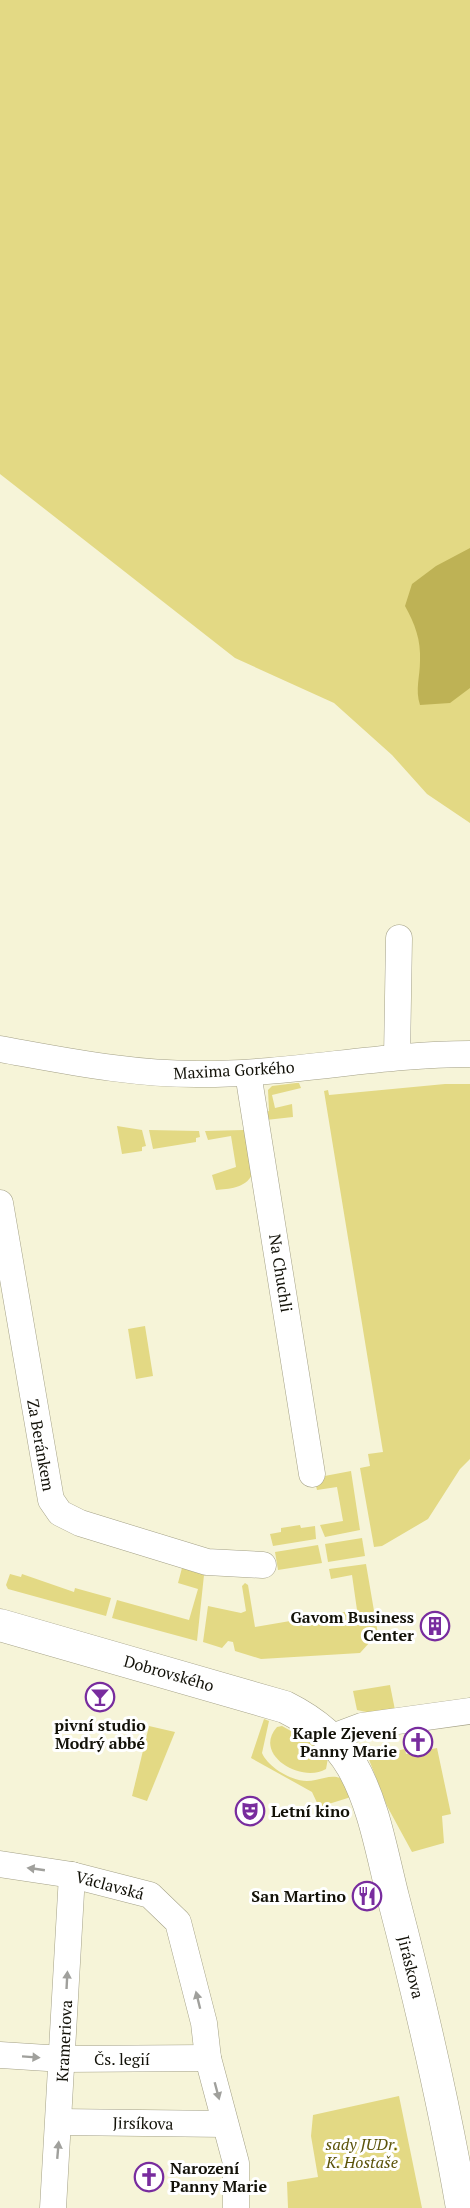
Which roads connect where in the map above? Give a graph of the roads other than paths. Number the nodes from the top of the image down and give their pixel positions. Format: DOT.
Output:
graph roads {
  1 [pos="399,938"];
  2 [pos="0,1049"];
  3 [pos="470,1054"];
  4 [pos="397,1057"];
  5 [pos="248,1073"];
  6 [pos="0,1203"];
  7 [pos="312,1474"];
  8 [pos="262,1565"];
  9 [pos="0,1625"];
  10 [pos="470,1711"];
  11 [pos="330,1738"];
  12 [pos="0,1864"];
  13 [pos="72,1875"];
  14 [pos="0,2055"];
  15 [pos="208,2058"];
  16 [pos="63,2059"];
  17 [pos="60,2122"];
  18 [pos="225,2124"];
  19 [pos="53,2208"];
  20 [pos="236,2208"];
  21 [pos="462,2208"];
  1 -- 4 [label="street"];
  2 -- 5 [label="street, Maxima Gorkého"];
  3 -- 4 [label="street, Maxima Gorkého"];
  4 -- 5 [label="street, Maxima Gorkého"];
  5 -- 7 [label="street, Na Chuchli"];
  6 -- 8 [label="street, Za Beránkem"];
  9 -- 11 [label="main road, Dobrovského"];
  10 -- 11 [label="street"];
  11 -- 21 [label="main road, Jiráskova"];
  13 -- 12 [label="street, Václavská, one-way"];
  15 -- 13 [label="street, Václavská, one-way"];
  16 -- 13 [label="street, Krameriova, one-way"];
  14 -- 16 [label="street, Čs. legií, one-way"];
  15 -- 16 [label="street, Čs. legií"];
  15 -- 18 [label="street, Václavská, one-way"];
  16 -- 17 [label="street, Krameriova"];
  17 -- 18 [label="street, Jirsíkova"];
  19 -- 17 [label="street, Krameriova, one-way"];
  18 -- 20 [label="street, Václavská"];
}
